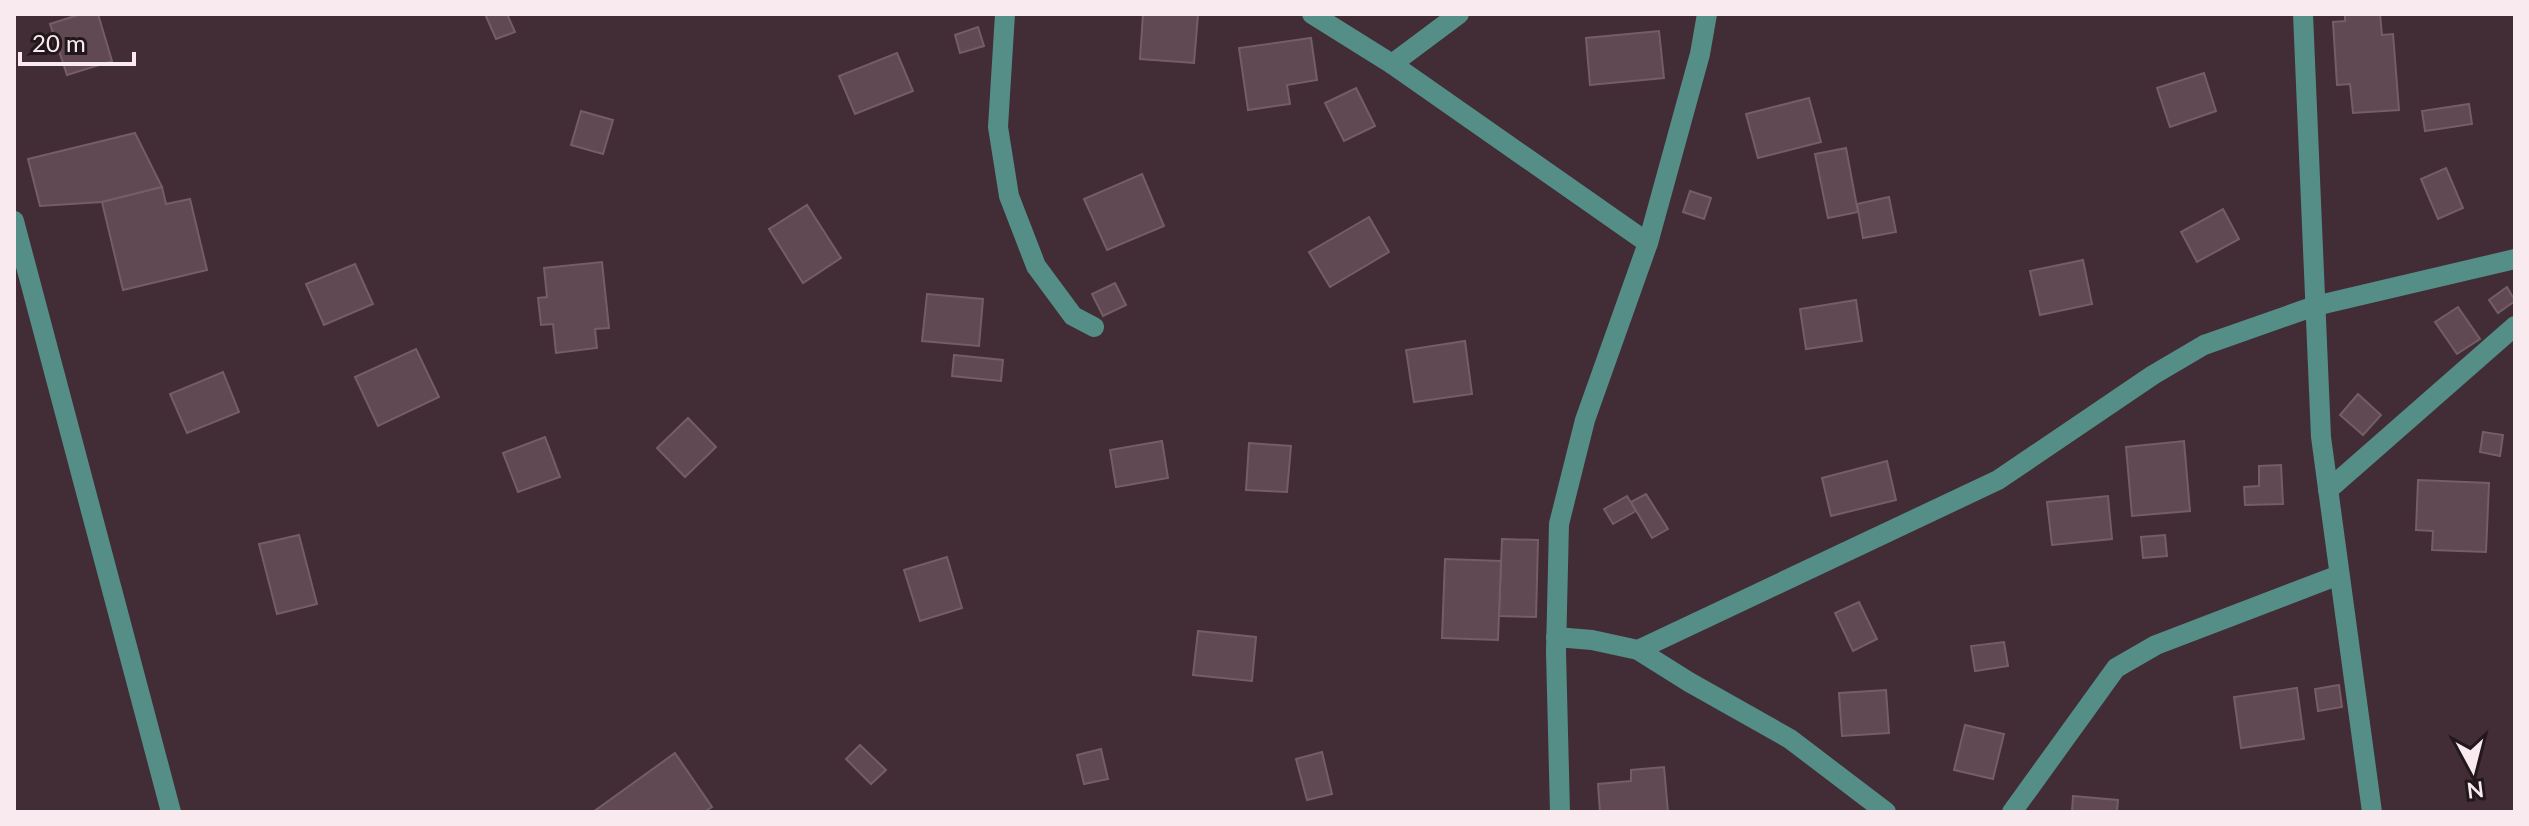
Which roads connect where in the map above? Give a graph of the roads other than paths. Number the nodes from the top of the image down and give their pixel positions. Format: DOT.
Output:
graph roads {
  1 [pos="1005,14"];
  2 [pos="1312,14"];
  3 [pos="1459,14"];
  4 [pos="1707,14"];
  5 [pos="2303,14"];
  6 [pos="1392,64"];
  7 [pos="14,221"];
  8 [pos="1648,243"];
  9 [pos="2515,259"];
  10 [pos="2315,306"];
  11 [pos="2515,326"];
  12 [pos="1094,327"];
  13 [pos="2328,490"];
  14 [pos="2339,575"];
  15 [pos="1556,637"];
  16 [pos="1638,650"];
  17 [pos="171,812"];
  18 [pos="1560,812"];
  19 [pos="1886,812"];
  20 [pos="2012,812"];
  21 [pos="2372,812"];
  1 -- 12 [label="street"];
  2 -- 6 [label="street"];
  3 -- 6 [label="street"];
  4 -- 8 [label="street"];
  5 -- 10 [label="street"];
  6 -- 8 [label="street"];
  7 -- 17 [label="street"];
  8 -- 15 [label="street"];
  9 -- 10 [label="street"];
  10 -- 13 [label="street"];
  10 -- 16 [label="street"];
  11 -- 13 [label="street"];
  13 -- 14 [label="street"];
  14 -- 20 [label="street"];
  14 -- 21 [label="street"];
  15 -- 16 [label="street"];
  15 -- 18 [label="street"];
  16 -- 19 [label="street"];
}
